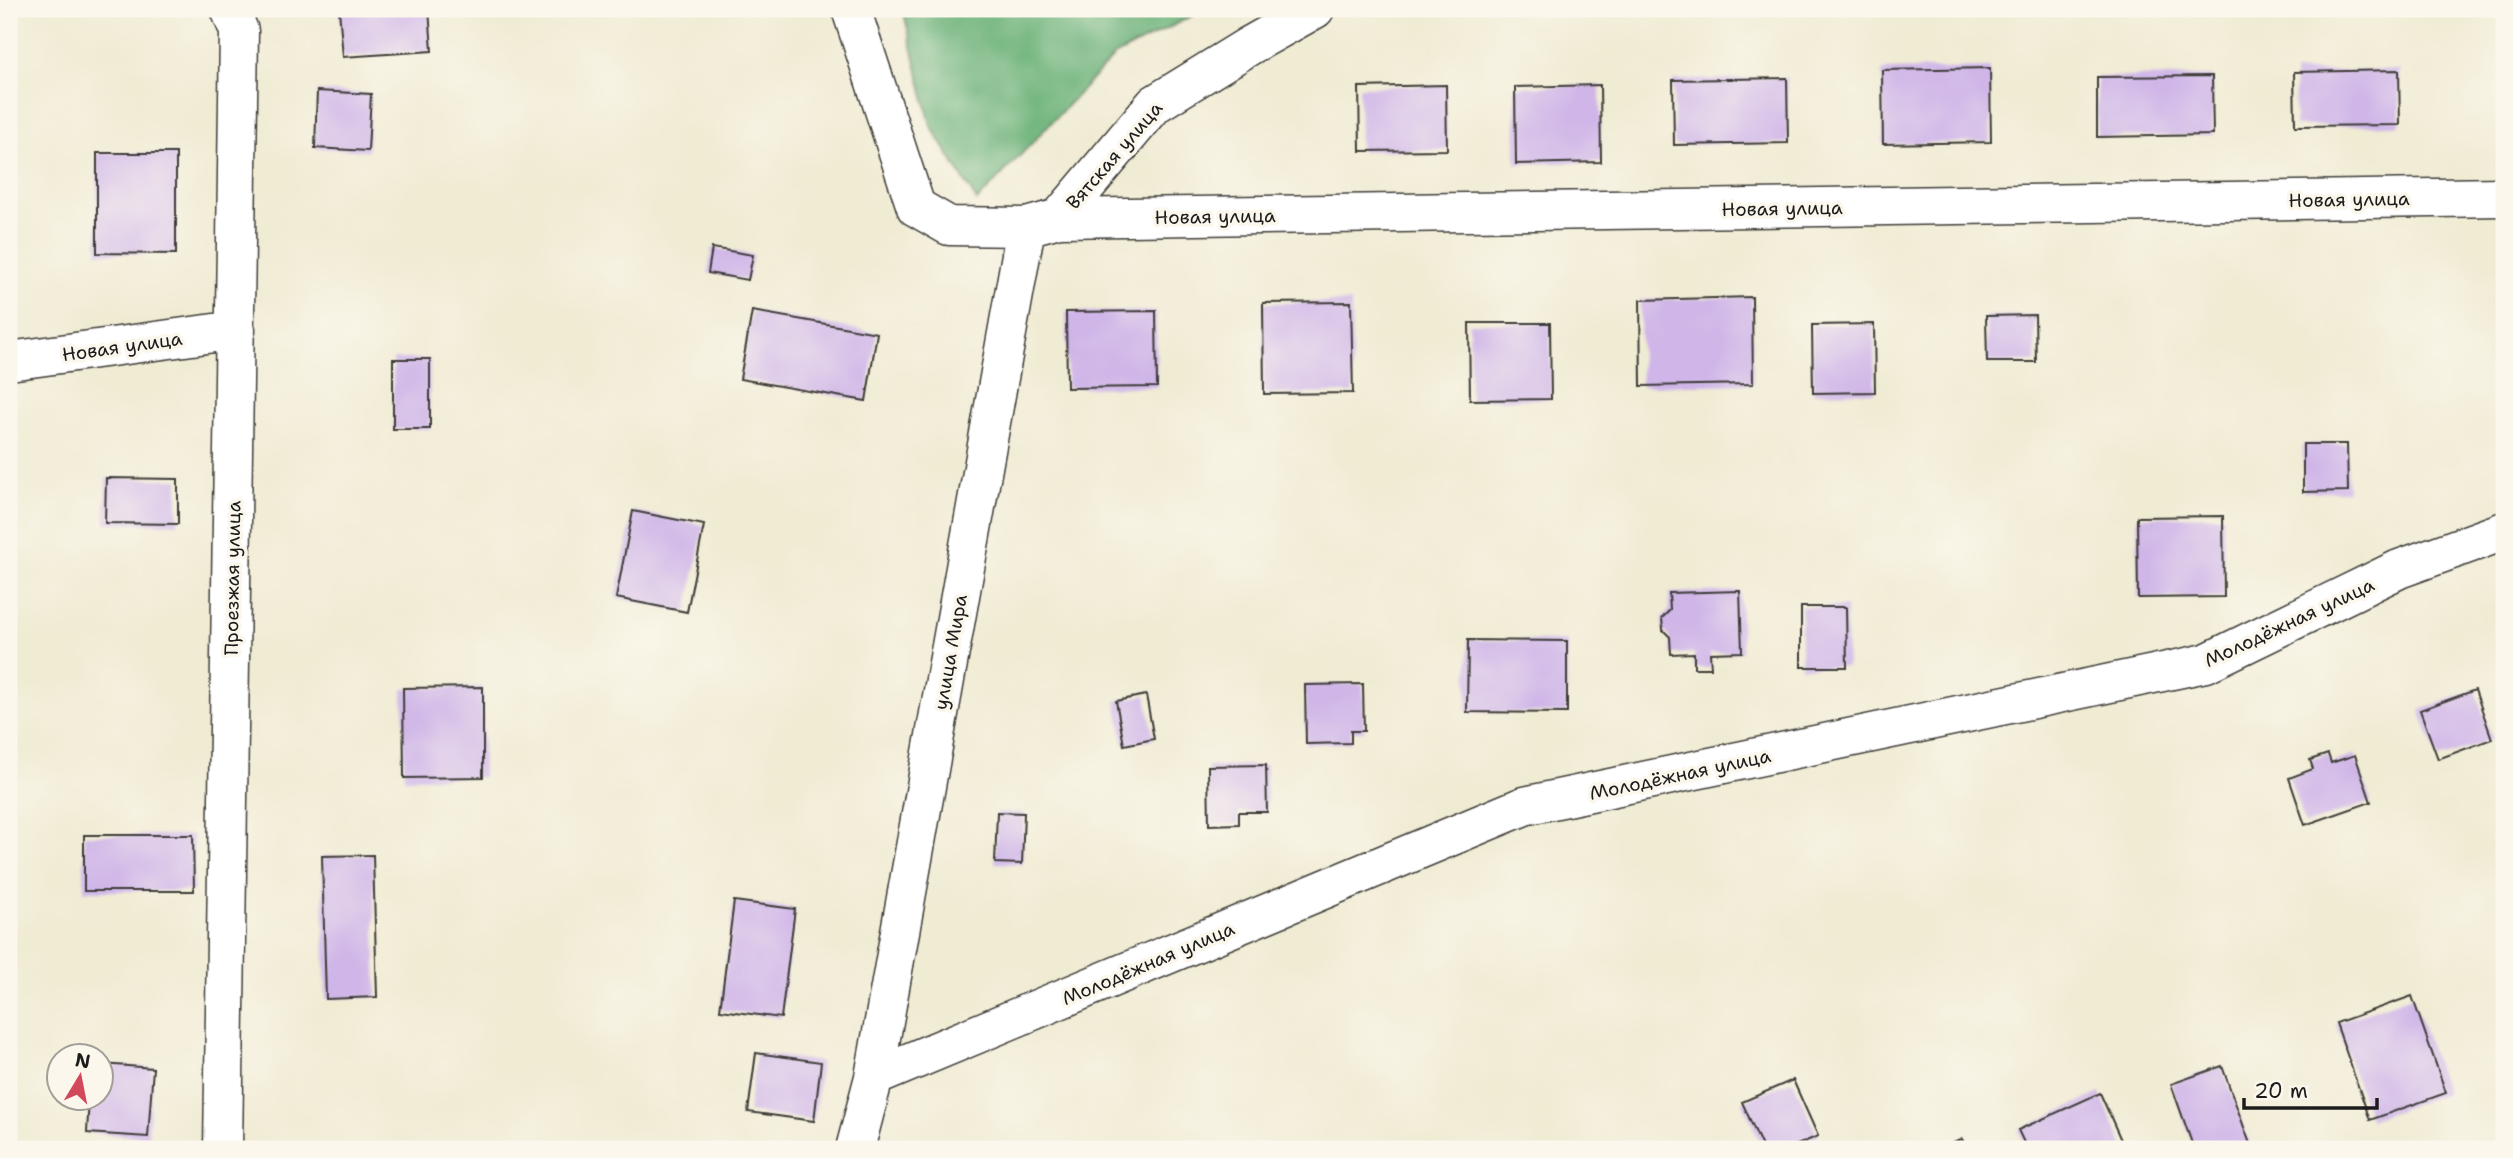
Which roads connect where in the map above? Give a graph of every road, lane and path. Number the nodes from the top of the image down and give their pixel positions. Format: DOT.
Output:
graph roads {
  1 [pos="230,9"];
  2 [pos="851,9"];
  3 [pos="1315,9"];
  4 [pos="2504,197"];
  5 [pos="1043,222"];
  6 [pos="236,330"];
  7 [pos="9,361"];
  8 [pos="2504,531"];
  9 [pos="874,1077"];
  10 [pos="223,1149"];
  11 [pos="855,1149"];
  1 -- 6 [label="street, Проезжая улица"];
  2 -- 5 [label="street, Новая улица"];
  3 -- 5 [label="street, Вятская улица"];
  4 -- 5 [label="street, Новая улица"];
  5 -- 9 [label="street, улица Мира"];
  6 -- 7 [label="street, Новая улица"];
  6 -- 10 [label="street, Проезжая улица"];
  8 -- 9 [label="street, Молодёжная улица"];
  9 -- 11 [label="street, улица Мира"];
}
